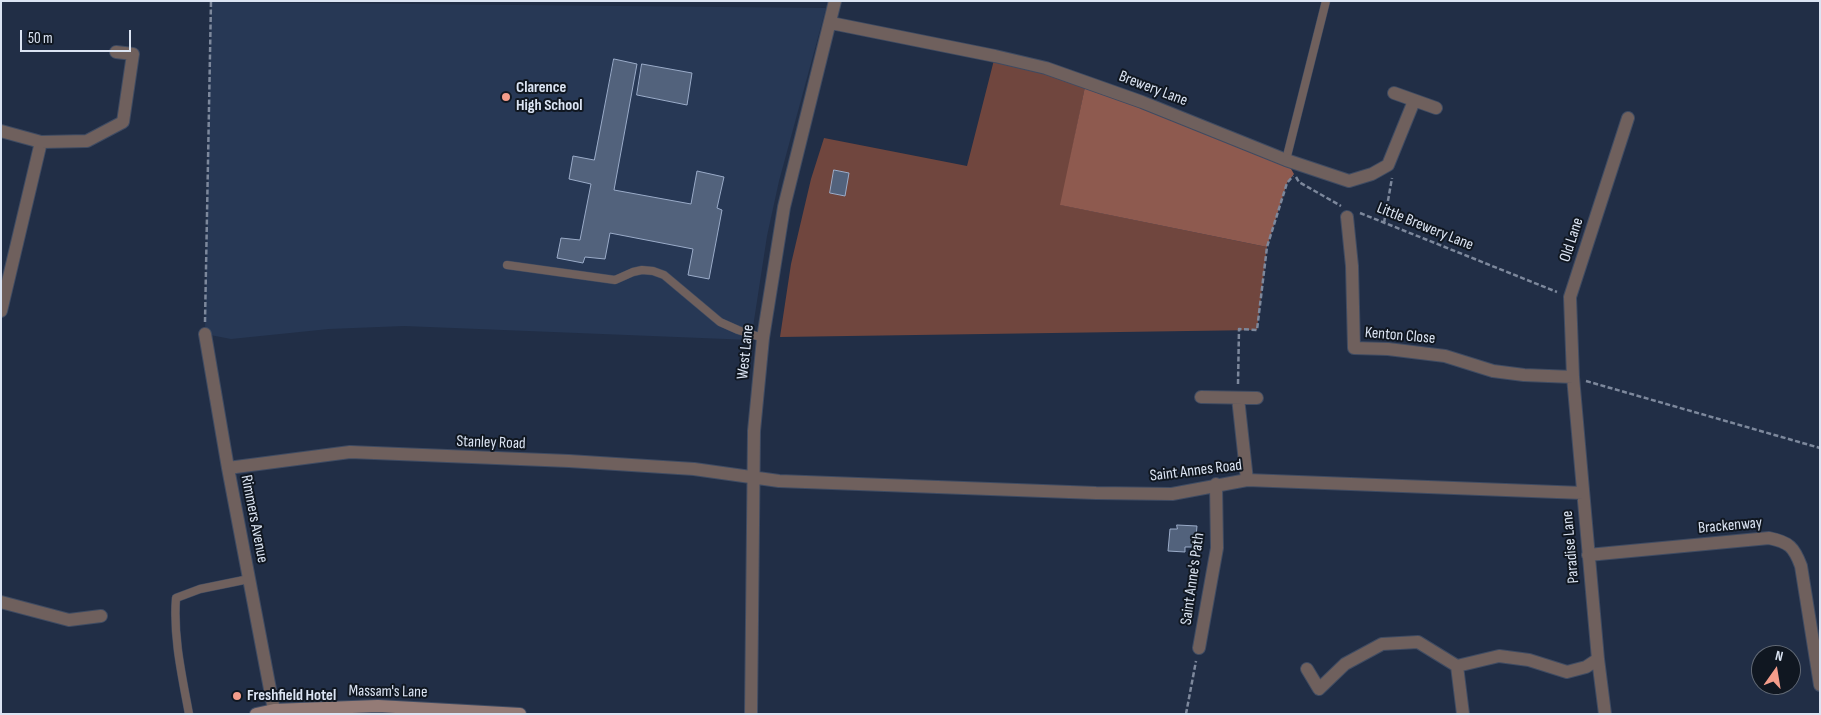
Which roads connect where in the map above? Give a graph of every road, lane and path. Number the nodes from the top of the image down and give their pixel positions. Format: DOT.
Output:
graph roads {
  1 [pos="211,1"];
  2 [pos="835,1"];
  3 [pos="1326,1"];
  4 [pos="831,23"];
  5 [pos="116,52"];
  6 [pos="1394,93"];
  7 [pos="1414,101"];
  8 [pos="1436,108"];
  9 [pos="1628,118"];
  10 [pos="1,131"];
  11 [pos="41,142"];
  12 [pos="1286,160"];
  13 [pos="1388,165"];
  14 [pos="1350,212"];
  15 [pos="1384,223"];
  16 [pos="507,265"];
  17 [pos="1570,297"];
  18 [pos="1,311"];
  19 [pos="205,334"];
  20 [pos="764,338"];
  21 [pos="1573,377"];
  22 [pos="1201,397"];
  23 [pos="1238,398"];
  24 [pos="1257,398"];
  25 [pos="1820,448"];
  26 [pos="228,468"];
  27 [pos="753,476"];
  28 [pos="1247,480"];
  29 [pos="1216,484"];
  30 [pos="1583,493"];
  31 [pos="1588,555"];
  32 [pos="249,579"];
  33 [pos="1,602"];
  34 [pos="101,616"];
  35 [pos="1199,648"];
  36 [pos="1598,659"];
  37 [pos="1457,666"];
  38 [pos="1307,669"];
  39 [pos="1820,685"];
  40 [pos="274,710"];
  41 [pos="189,714"];
  42 [pos="256,714"];
  43 [pos="520,714"];
  44 [pos="751,714"];
  45 [pos="1186,714"];
  46 [pos="1463,714"];
  47 [pos="1605,714"];
  1 -- 19 [label="path"];
  2 -- 4 [label="street, West Lane"];
  3 -- 12 [label="lane"];
  4 -- 12 [label="street, Brewery Lane"];
  4 -- 20 [label="street, West Lane"];
  5 -- 11 [label="street"];
  6 -- 7 [label="street"];
  7 -- 8 [label="street"];
  7 -- 13 [label="street"];
  9 -- 17 [label="street, Old Lane"];
  10 -- 11 [label="street"];
  11 -- 18 [label="street"];
  12 -- 13 [label="street, Brewery Lane"];
  13 -- 15 [label="path"];
  14 -- 15 [label="path, Little Brewery Lane"];
  14 -- 21 [label="street, Kenton Close"];
  14 -- 23 [label="path, Little Brewery Lane"];
  15 -- 17 [label="path, Little Brewery Lane"];
  16 -- 20 [label="lane"];
  17 -- 21 [label="street, Old Lane"];
  19 -- 26 [label="street, Rimmers Avenue"];
  20 -- 27 [label="street, West Lane"];
  21 -- 25 [label="path"];
  21 -- 30 [label="street, Paradise Lane"];
  22 -- 23 [label="street"];
  23 -- 24 [label="street"];
  23 -- 28 [label="street"];
  26 -- 27 [label="street, Stanley Road"];
  26 -- 32 [label="street, Rimmers Avenue"];
  27 -- 29 [label="street, Saint Annes Road"];
  27 -- 44 [label="street, West Lane"];
  28 -- 29 [label="street, Saint Annes Road"];
  28 -- 30 [label="street, Saint Annes Road"];
  29 -- 35 [label="street, Saint Anne's Path"];
  30 -- 31 [label="street, Paradise Lane"];
  31 -- 36 [label="street, Paradise Lane"];
  31 -- 39 [label="street, Brackenway"];
  32 -- 40 [label="street, Rimmers Avenue"];
  32 -- 41 [label="lane"];
  33 -- 34 [label="street"];
  35 -- 45 [label="path"];
  36 -- 37 [label="street"];
  36 -- 47 [label="street, Paradise Lane"];
  37 -- 38 [label="street"];
  37 -- 46 [label="street"];
  40 -- 42 [label="street, Massam's Lane"];
  40 -- 43 [label="street, Massam's Lane"];
}
